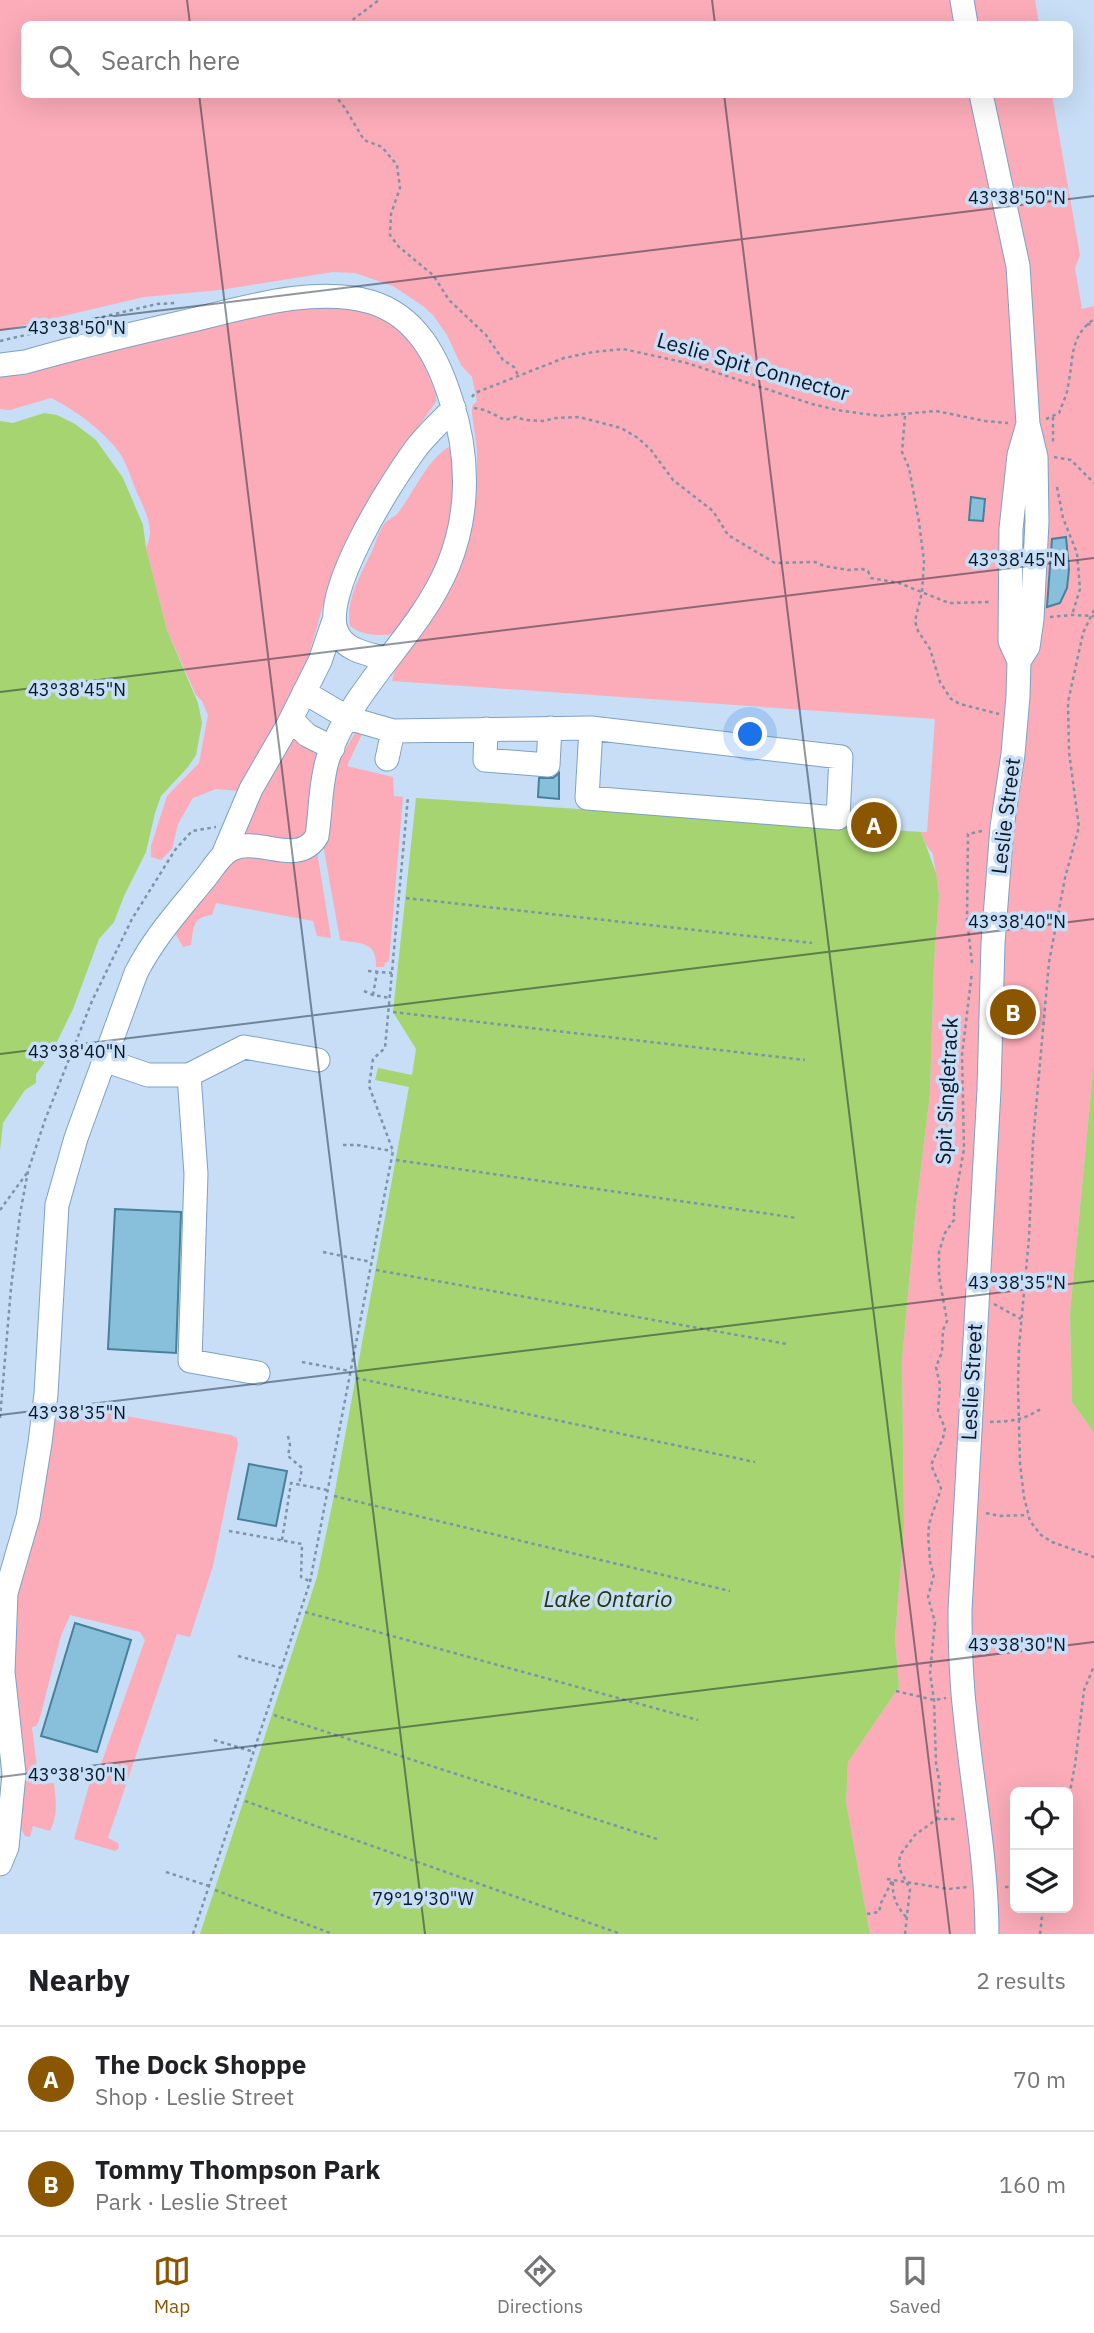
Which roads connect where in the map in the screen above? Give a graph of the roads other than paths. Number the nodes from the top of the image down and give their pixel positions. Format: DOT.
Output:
graph roads {
  1 [pos="962,0"];
  2 [pos="966,21"];
  3 [pos="982,98"];
  4 [pos="0,365"];
  5 [pos="463,408"];
  6 [pos="1028,424"];
  7 [pos="334,623"];
  8 [pos="386,659"];
  9 [pos="1019,661"];
  10 [pos="304,692"];
  11 [pos="348,718"];
  12 [pos="291,719"];
  13 [pos="591,728"];
  14 [pos="486,729"];
  15 [pos="550,729"];
  16 [pos="393,731"];
  17 [pos="333,748"];
  18 [pos="387,759"];
  19 [pos="223,855"];
  20 [pos="104,1060"];
  21 [pos="318,1060"];
  22 [pos="188,1074"];
  23 [pos="258,1373"];
  24 [pos="0,1864"];
  25 [pos="986,1934"];
  1 -- 2 [label="street"];
  3 -- 6 [label="street, Leslie Street"];
  4 -- 5 [label="street"];
  5 -- 7 [label="street"];
  5 -- 8 [label="street"];
  6 -- 9 [label="street, Leslie Street"];
  6 -- 9 [label="street, Leslie Street"];
  7 -- 8 [label="street"];
  7 -- 10 [label="street"];
  8 -- 11 [label="street"];
  9 -- 25 [label="street, Leslie Street"];
  10 -- 11 [label="street"];
  10 -- 12 [label="street"];
  11 -- 16 [label="street"];
  11 -- 17 [label="street"];
  12 -- 17 [label="street"];
  12 -- 19 [label="street"];
  13 -- 13 [label="street"];
  13 -- 15 [label="street"];
  14 -- 15 [label="street"];
  14 -- 15 [label="street"];
  14 -- 16 [label="street"];
  16 -- 18 [label="street"];
  17 -- 19 [label="street"];
  19 -- 20 [label="street"];
  20 -- 22 [label="street"];
  20 -- 24 [label="street"];
  21 -- 22 [label="street"];
  22 -- 23 [label="street"];
}
